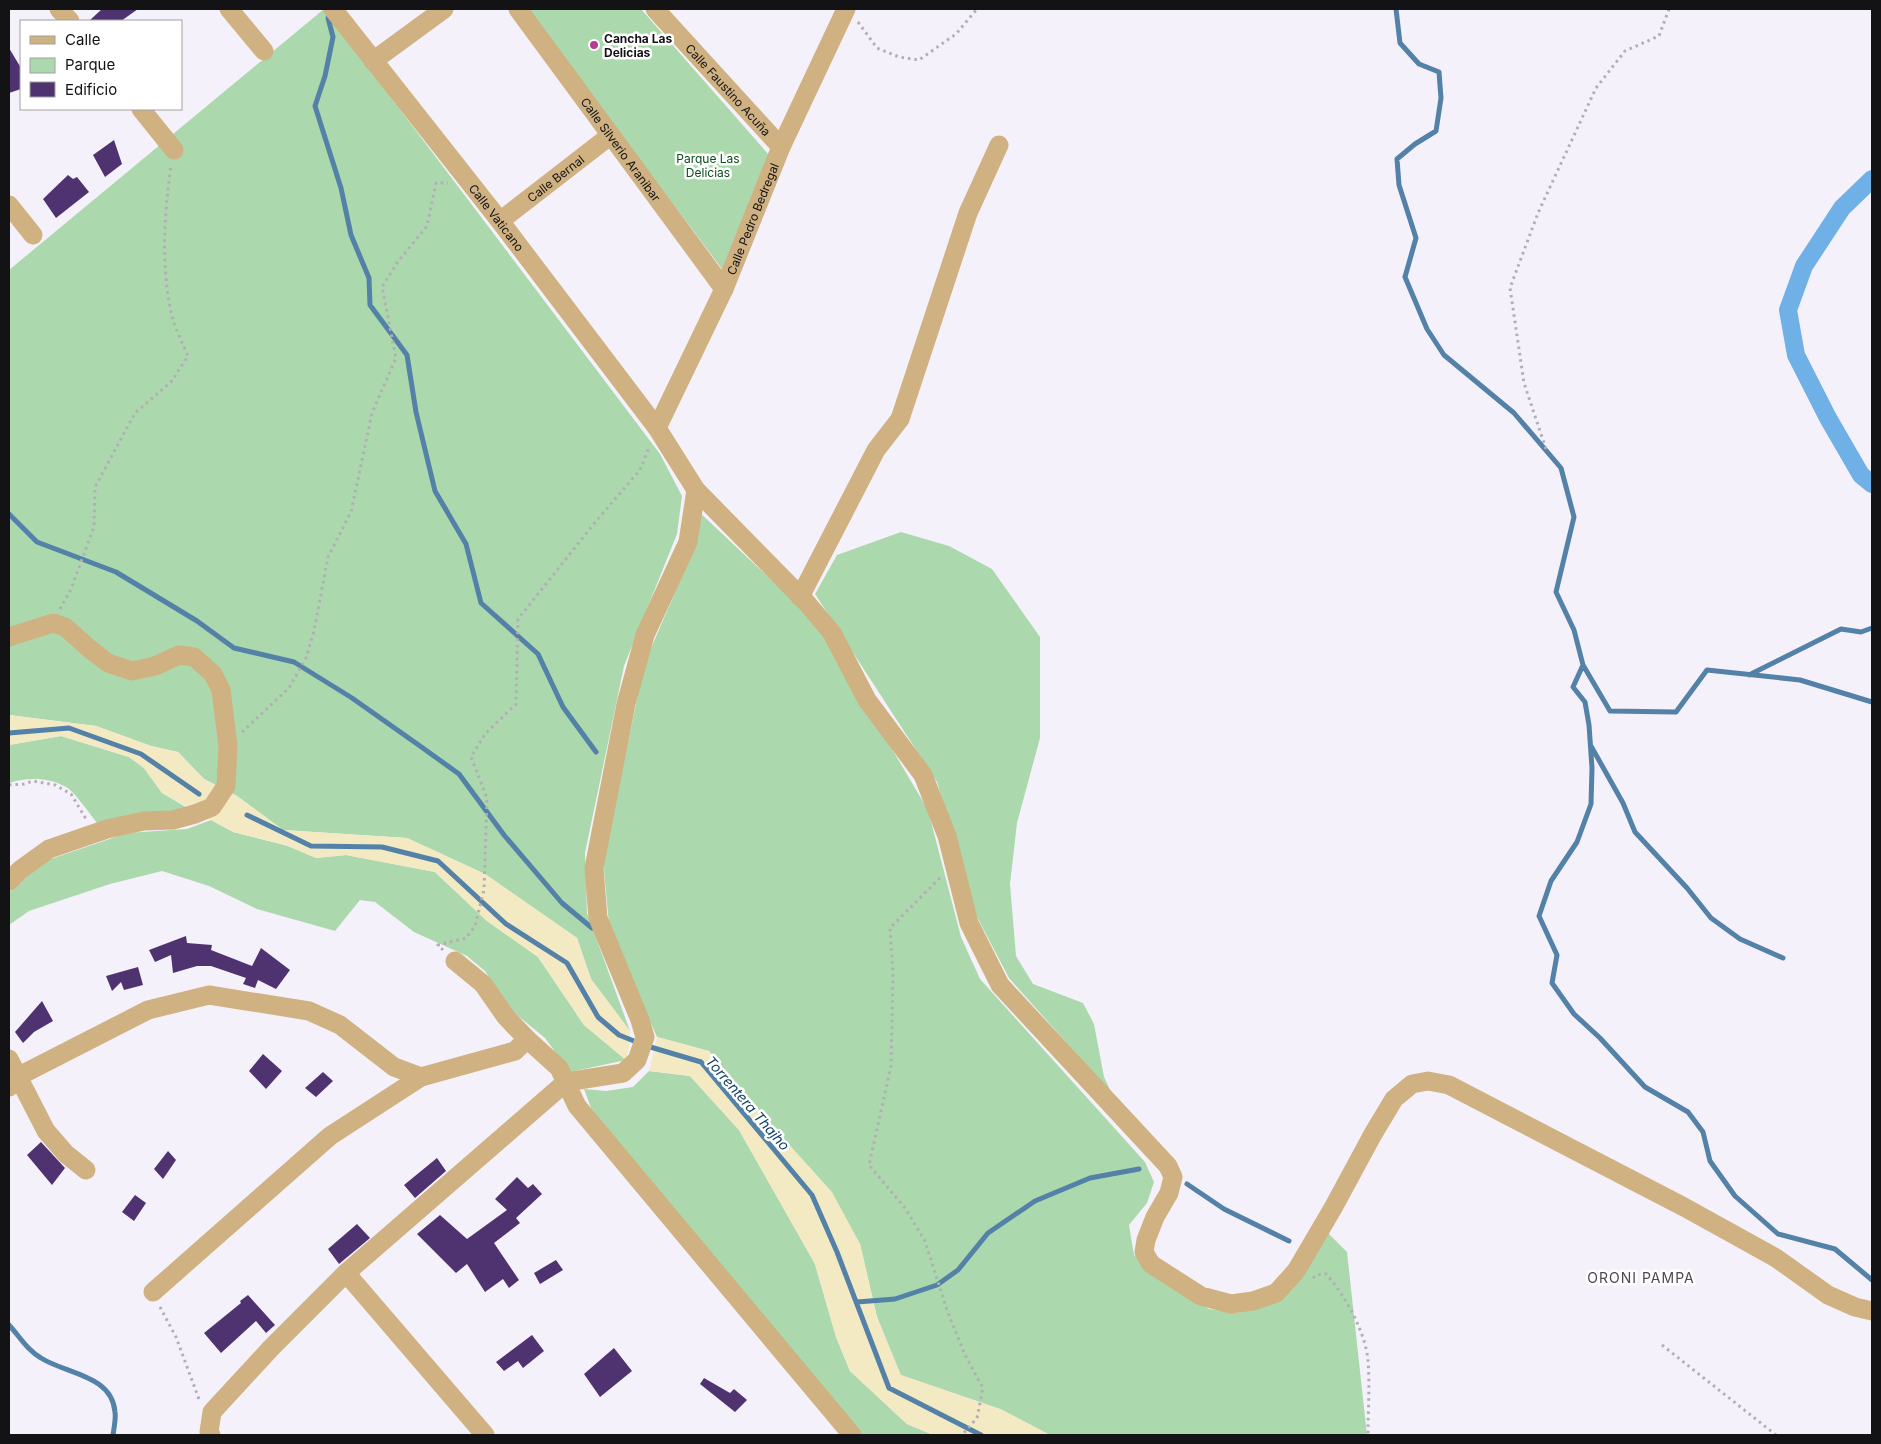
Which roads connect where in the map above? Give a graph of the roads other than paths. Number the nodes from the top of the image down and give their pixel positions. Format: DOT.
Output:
graph roads {
  1 [pos="59,9"];
  2 [pos="229,9"];
  3 [pos="333,9"];
  4 [pos="444,9"];
  5 [pos="518,9"];
  6 [pos="655,9"];
  7 [pos="850,12"];
  8 [pos="69,20"];
  9 [pos="264,51"];
  10 [pos="373,61"];
  11 [pos="142,110"];
  12 [pos="611,135"];
  13 [pos="1000,145"];
  14 [pos="781,147"];
  15 [pos="174,150"];
  16 [pos="9,205"];
  17 [pos="500,221"];
  18 [pos="33,235"];
  19 [pos="724,289"];
  20 [pos="657,428"];
  21 [pos="696,490"];
  22 [pos="800,597"];
  23 [pos="9,637"];
  24 [pos="9,881"];
  25 [pos="455,961"];
  26 [pos="527,1039"];
  27 [pos="9,1059"];
  28 [pos="421,1077"];
  29 [pos="14,1082"];
  30 [pos="566,1082"];
  31 [pos="86,1170"];
  32 [pos="346,1273"];
  33 [pos="152,1292"];
  34 [pos="1872,1311"];
  35 [pos="211,1435"];
  36 [pos="484,1435"];
  37 [pos="852,1435"];
  1 -- 8 [label="street"];
  2 -- 9 [label="street"];
  3 -- 10 [label="street, Calle Vaticano"];
  4 -- 10 [label="street"];
  5 -- 12 [label="street, Calle Silverio Aranibar"];
  6 -- 14 [label="street, Calle Faustino Acuña"];
  7 -- 14 [label="street, Calle Pedro Bedregal"];
  10 -- 17 [label="street, Calle Vaticano"];
  11 -- 15 [label="street"];
  12 -- 17 [label="street, Calle Bernal"];
  12 -- 19 [label="street, Calle Silverio Aranibar"];
  13 -- 22 [label="street"];
  14 -- 19 [label="street, Calle Pedro Bedregal"];
  16 -- 18 [label="street"];
  17 -- 20 [label="street, Calle Vaticano"];
  19 -- 20 [label="street, Calle Pedro Bedregal"];
  20 -- 21 [label="street, Calle Vaticano"];
  21 -- 22 [label="street, Calle Vaticano"];
  21 -- 30 [label="street"];
  22 -- 34 [label="street, Calle Vaticano"];
  23 -- 24 [label="street"];
  25 -- 26 [label="street"];
  26 -- 28 [label="street"];
  26 -- 30 [label="street"];
  27 -- 29 [label="street"];
  28 -- 29 [label="street"];
  28 -- 33 [label="street"];
  29 -- 31 [label="street"];
  30 -- 32 [label="street"];
  30 -- 37 [label="street"];
  32 -- 35 [label="street"];
  32 -- 36 [label="street"];
}
